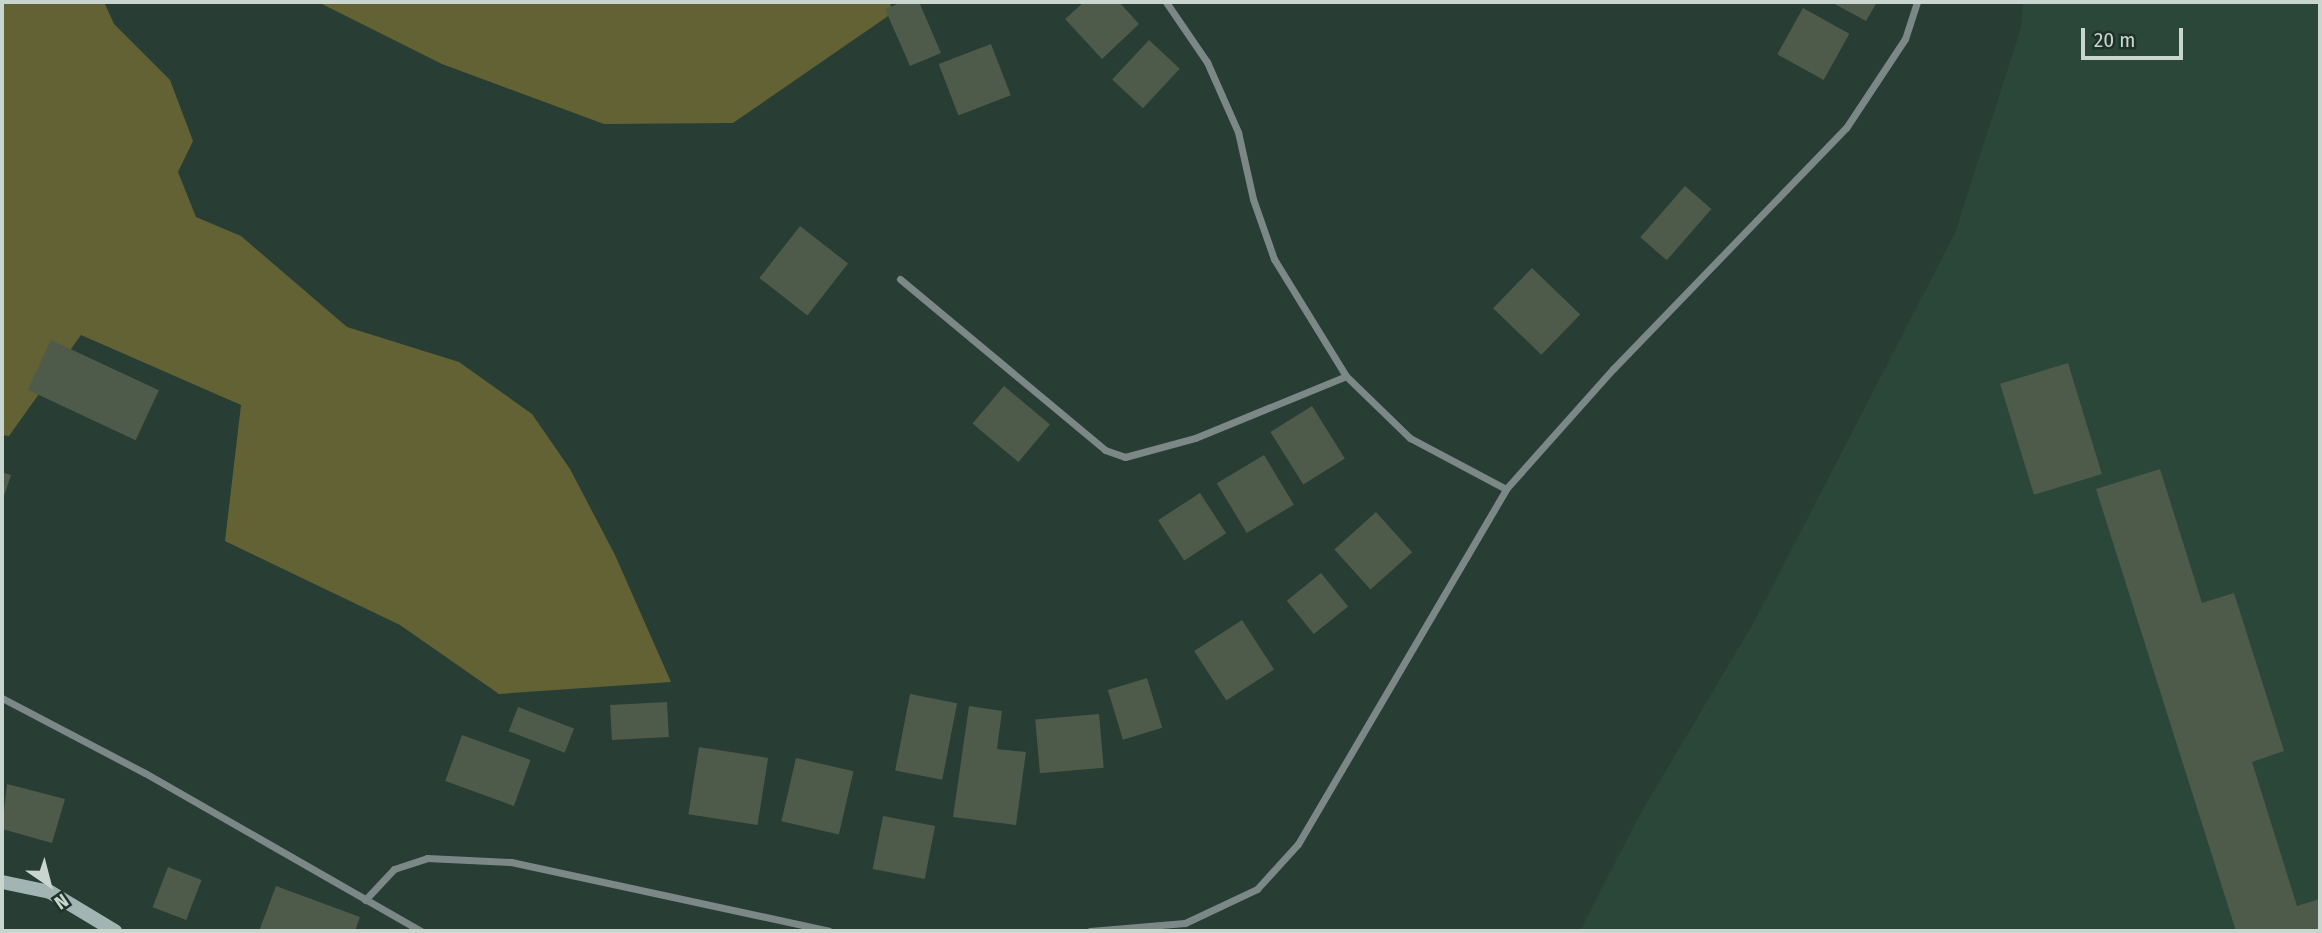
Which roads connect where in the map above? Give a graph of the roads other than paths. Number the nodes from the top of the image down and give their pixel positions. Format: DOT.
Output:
graph roads {
  1 [pos="1166,2"];
  2 [pos="1917,2"];
  3 [pos="900,279"];
  4 [pos="1346,376"];
  5 [pos="1506,489"];
  6 [pos="2,698"];
  7 [pos="2,882"];
  8 [pos="366,900"];
  9 [pos="115,931"];
  10 [pos="421,931"];
  11 [pos="829,931"];
  12 [pos="1090,931"];
  1 -- 4 [label="street"];
  2 -- 5 [label="street"];
  3 -- 4 [label="street"];
  4 -- 5 [label="street"];
  5 -- 12 [label="street"];
  6 -- 8 [label="street"];
  7 -- 9 [label="street"];
  8 -- 10 [label="street"];
  8 -- 11 [label="street"];
}
